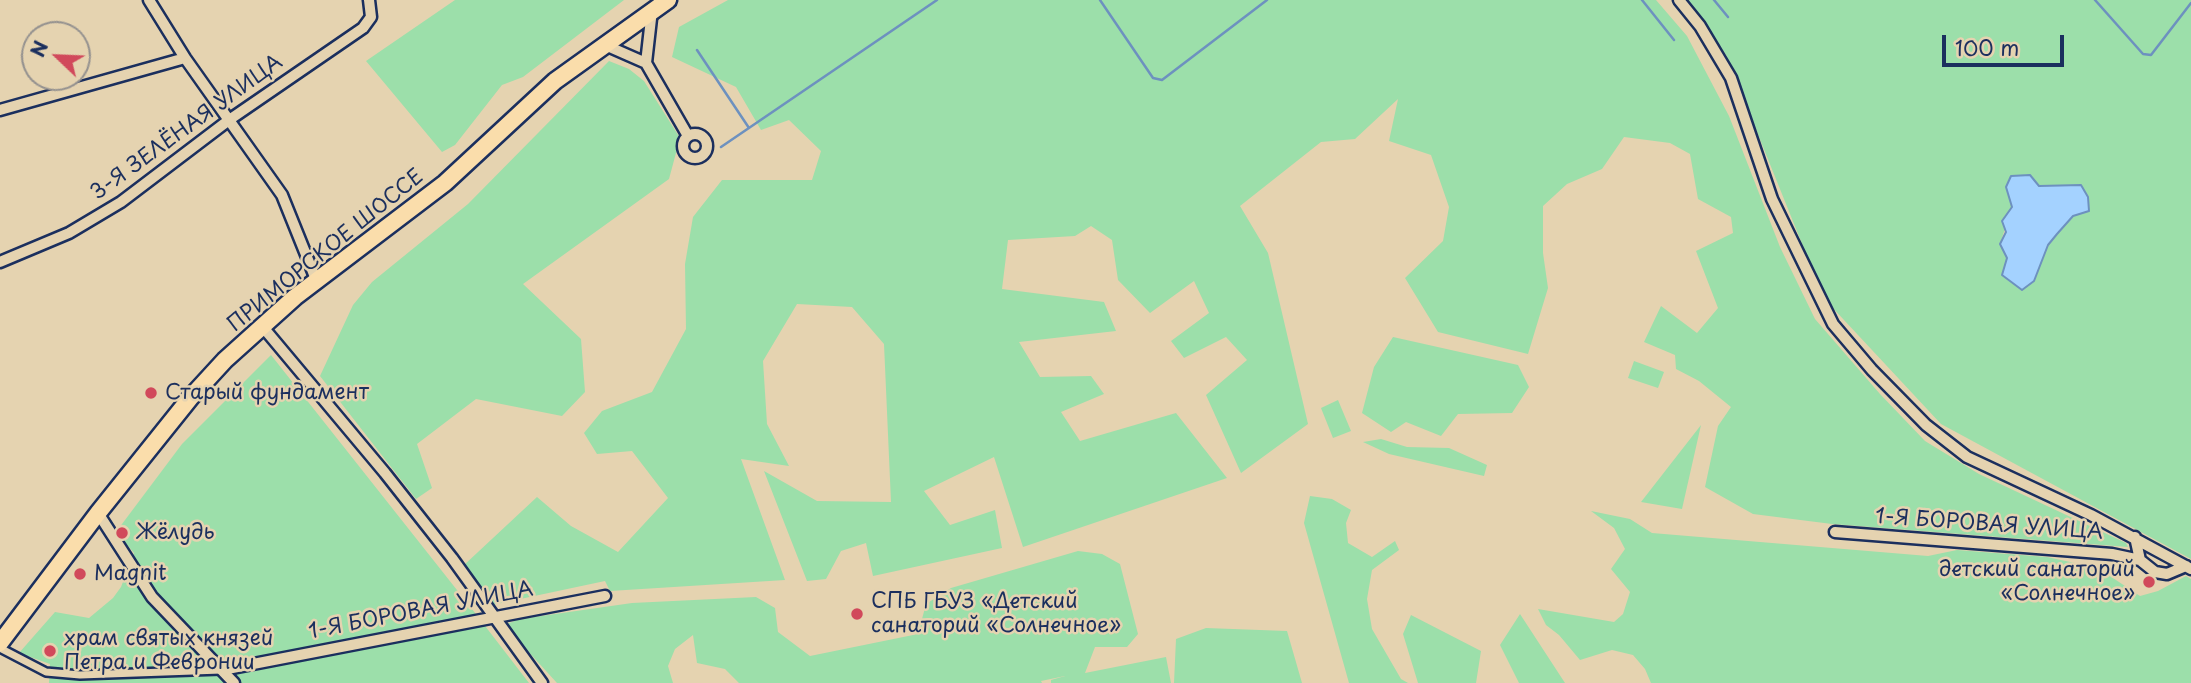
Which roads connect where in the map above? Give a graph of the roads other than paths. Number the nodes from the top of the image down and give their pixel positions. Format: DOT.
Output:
graph roads {
  1 [pos="149,0"];
  2 [pos="369,0"];
  3 [pos="1679,0"];
  4 [pos="661,3"];
  5 [pos="605,45"];
  6 [pos="185,58"];
  7 [pos="646,63"];
  8 [pos="0,110"];
  9 [pos="229,120"];
  10 [pos="688,136"];
  11 [pos="0,262"];
  12 [pos="317,282"];
  13 [pos="262,326"];
  14 [pos="98,513"];
  15 [pos="1835,532"];
  16 [pos="2135,537"];
  17 [pos="2140,561"];
  18 [pos="2189,568"];
  19 [pos="605,596"];
  20 [pos="491,616"];
  21 [pos="0,645"];
  22 [pos="222,670"];
  23 [pos="234,683"];
  24 [pos="542,683"];
  1 -- 6 [label="street"];
  2 -- 9 [label="street, 3-Я ЗЕЛЁНАЯ УЛИЦА"];
  3 -- 16 [label="street"];
  4 -- 5 [label="main road, ПРИМОРСКОЕ ШОССЕ"];
  4 -- 7 [label="street"];
  5 -- 7 [label="street"];
  5 -- 12 [label="main road, ПРИМОРСКОЕ ШОССЕ"];
  6 -- 8 [label="street"];
  6 -- 9 [label="street"];
  7 -- 10 [label="street"];
  9 -- 11 [label="street, 3-Я ЗЕЛЁНАЯ УЛИЦА"];
  9 -- 12 [label="street"];
  12 -- 13 [label="main road, ПРИМОРСКОЕ ШОССЕ"];
  13 -- 14 [label="main road, ПРИМОРСКОЕ ШОССЕ"];
  13 -- 20 [label="street"];
  14 -- 21 [label="main road, ПРИМОРСКОЕ ШОССЕ"];
  14 -- 22 [label="street"];
  15 -- 17 [label="street, 1-Я БОРОВАЯ УЛИЦА"];
  16 -- 17 [label="street"];
  16 -- 18 [label="street"];
  17 -- 18 [label="street, 1-Я БОРОВАЯ УЛИЦА"];
  19 -- 20 [label="street, 1-Я БОРОВАЯ УЛИЦА"];
  20 -- 22 [label="street, 1-Я БОРОВАЯ УЛИЦА"];
  20 -- 24 [label="street"];
  21 -- 22 [label="street, 1-Я БОРОВАЯ УЛИЦА"];
  22 -- 23 [label="street"];
}
